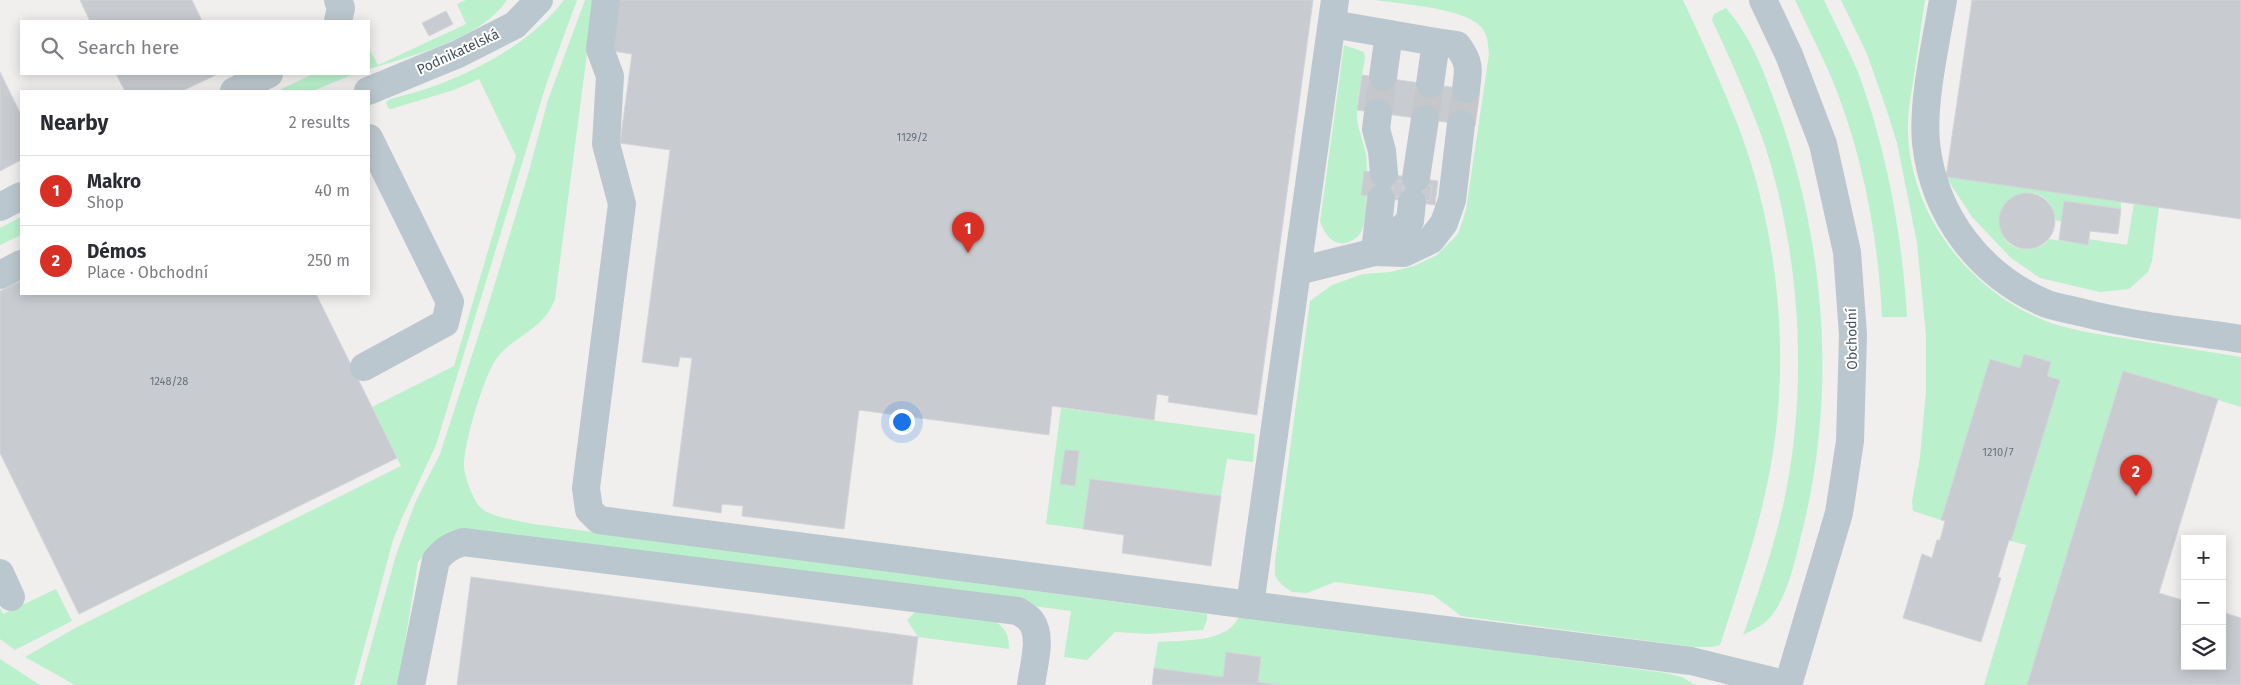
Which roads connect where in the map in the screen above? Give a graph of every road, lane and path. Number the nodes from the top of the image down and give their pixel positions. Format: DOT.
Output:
graph roads {
  1 [pos="338,0"];
  2 [pos="539,0"];
  3 [pos="606,0"];
  4 [pos="1763,0"];
  5 [pos="1942,0"];
  6 [pos="1334,12"];
  7 [pos="338,20"];
  8 [pos="1389,34"];
  9 [pos="1436,42"];
  10 [pos="267,75"];
  11 [pos="1383,77"];
  12 [pos="1430,84"];
  13 [pos="1466,89"];
  14 [pos="236,90"];
  15 [pos="370,90"];
  16 [pos="1378,113"];
  17 [pos="1424,119"];
  18 [pos="1461,124"];
  19 [pos="370,140"];
  20 [pos="20,197"];
  21 [pos="0,207"];
  22 [pos="1375,252"];
  23 [pos="20,265"];
  24 [pos="1298,271"];
  25 [pos="0,275"];
  26 [pos="2241,340"];
  27 [pos="364,367"];
  28 [pos="1250,605"];
  29 [pos="412,685"];
  30 [pos="1031,685"];
  31 [pos="1788,685"];
  1 -- 7 [label="street"];
  2 -- 15 [label="street, Podnikatelská"];
  3 -- 28 [label="street"];
  4 -- 31 [label="street, Obchodní"];
  5 -- 26 [label="street"];
  6 -- 8 [label="street"];
  6 -- 24 [label="street"];
  8 -- 9 [label="street"];
  8 -- 11 [label="street"];
  9 -- 12 [label="street"];
  9 -- 13 [label="street"];
  10 -- 14 [label="street"];
  16 -- 22 [label="street"];
  17 -- 22 [label="street"];
  18 -- 22 [label="street"];
  19 -- 27 [label="street"];
  20 -- 21 [label="street"];
  22 -- 24 [label="street"];
  23 -- 25 [label="street"];
  24 -- 28 [label="street"];
  28 -- 31 [label="street"];
  29 -- 30 [label="street"];
}
